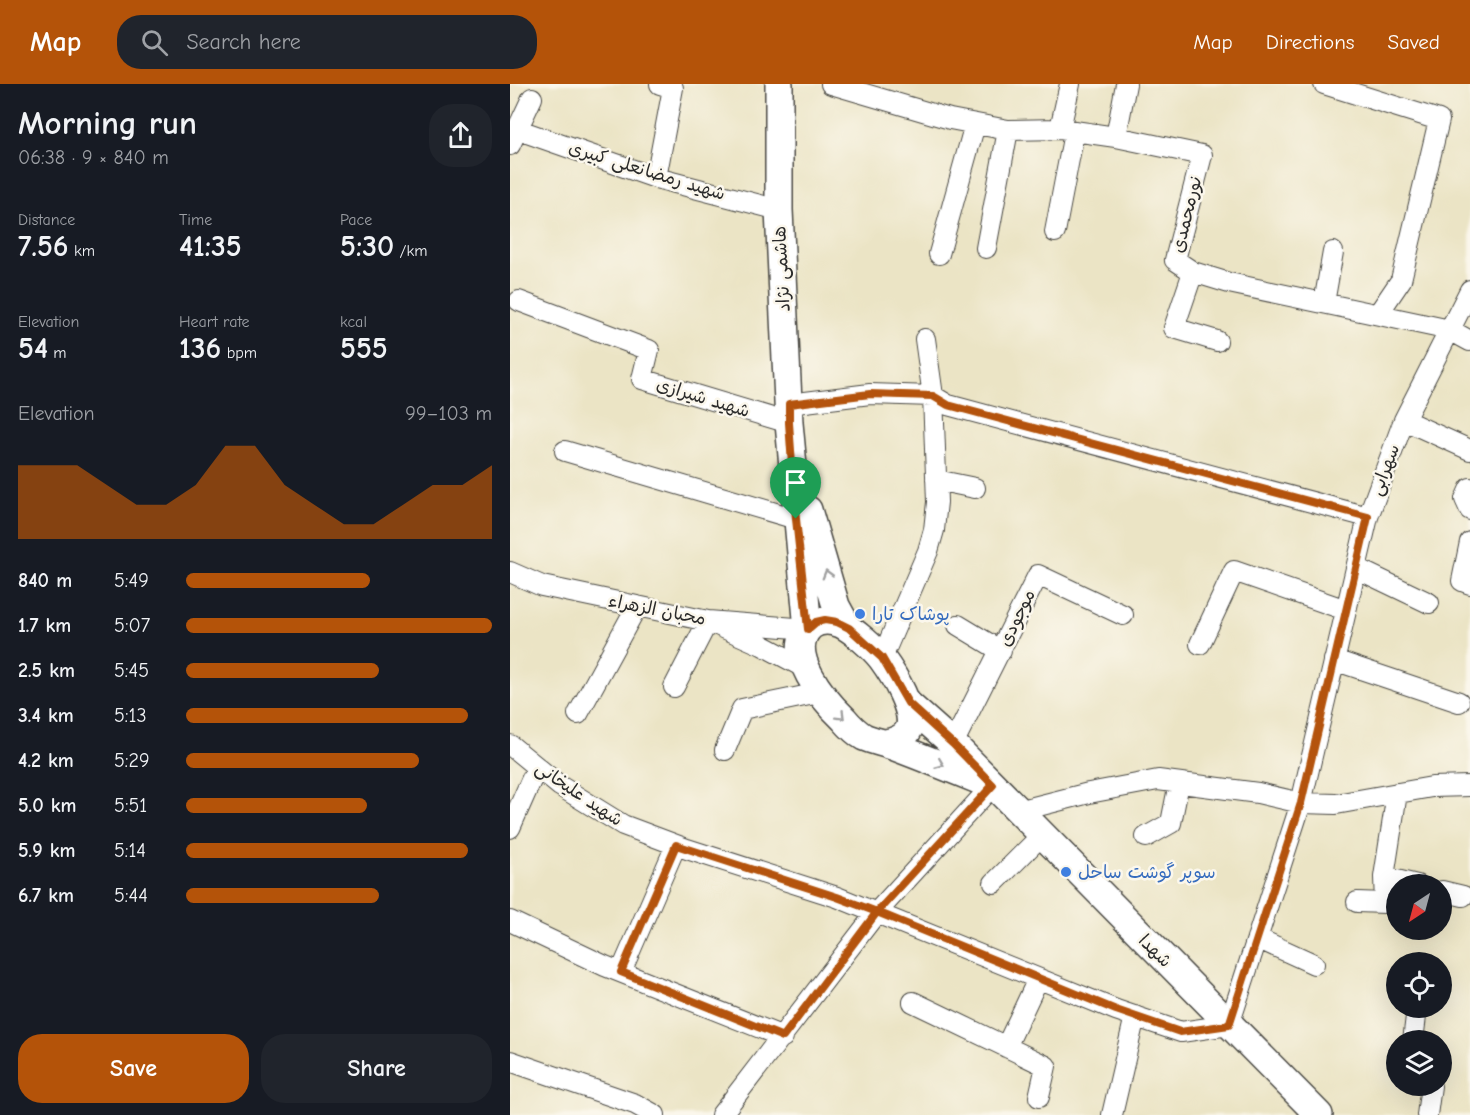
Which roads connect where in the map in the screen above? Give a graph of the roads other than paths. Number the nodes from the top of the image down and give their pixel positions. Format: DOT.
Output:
graph roads {
  1 [pos="660,84"];
  2 [pos="779,84"];
  3 [pos="831,84"];
  4 [pos="1070,84"];
  5 [pos="1126,84"];
  6 [pos="1324,84"];
  7 [pos="532,98"];
  8 [pos="975,124"];
  9 [pos="1008,130"];
  10 [pos="1067,131"];
  11 [pos="513,137"];
  12 [pos="1116,137"];
  13 [pos="656,178"];
  14 [pos="779,210"];
  15 [pos="1055,232"];
  16 [pos="986,248"];
  17 [pos="1333,252"];
  18 [pos="939,254"];
  19 [pos="1193,272"];
  20 [pos="1470,290"];
  21 [pos="519,301"];
  22 [pos="1324,303"];
  23 [pos="1378,314"];
  24 [pos="1450,330"];
  25 [pos="925,339"];
  26 [pos="1216,341"];
  27 [pos="1470,341"];
  28 [pos="933,396"];
  29 [pos="789,414"];
  30 [pos="1404,420"];
  31 [pos="1470,450"];
  32 [pos="565,452"];
  33 [pos="792,454"];
  34 [pos="936,480"];
  35 [pos="975,488"];
  36 [pos="1470,488"];
  37 [pos="1470,510"];
  38 [pos="1368,517"];
  39 [pos="796,519"];
  40 [pos="1470,543"];
  41 [pos="1356,568"];
  42 [pos="510,572"];
  43 [pos="1470,584"];
  44 [pos="1429,603"];
  45 [pos="637,606"];
  46 [pos="1346,610"];
  47 [pos="1123,615"];
  48 [pos="708,621"];
  49 [pos="958,625"];
  50 [pos="849,628"];
  51 [pos="808,629"];
  52 [pos="1200,644"];
  53 [pos="1001,651"];
  54 [pos="882,658"];
  55 [pos="1334,660"];
  56 [pos="805,668"];
  57 [pos="674,687"];
  58 [pos="819,693"];
  59 [pos="1459,702"];
  60 [pos="908,703"];
  61 [pos="578,714"];
  62 [pos="886,743"];
  63 [pos="953,744"];
  64 [pos="510,745"];
  65 [pos="725,750"];
  66 [pos="537,767"];
  67 [pos="1179,783"];
  68 [pos="993,785"];
  69 [pos="1470,786"];
  70 [pos="1397,793"];
  71 [pos="1301,803"];
  72 [pos="1018,811"];
  73 [pos="510,828"];
  74 [pos="1042,835"];
  75 [pos="1146,837"];
  76 [pos="676,845"];
  77 [pos="1384,877"];
  78 [pos="994,883"];
  79 [pos="1452,893"];
  80 [pos="1463,896"];
  81 [pos="1357,903"];
  82 [pos="877,912"];
  83 [pos="510,921"];
  84 [pos="1257,938"];
  85 [pos="1314,964"];
  86 [pos="621,972"];
  87 [pos="1038,979"];
  88 [pos="913,1002"];
  89 [pos="1135,1016"];
  90 [pos="1229,1025"];
  91 [pos="783,1037"];
  92 [pos="1006,1047"];
  93 [pos="510,1061"];
  94 [pos="1430,1096"];
  95 [pos="1039,1097"];
  96 [pos="655,1115"];
  97 [pos="721,1115"];
  98 [pos="1112,1115"];
  99 [pos="1319,1115"];
  100 [pos="1427,1115"];
  1 -- 13 [label="street"];
  2 -- 14 [label="main road, هاشمی نژاد"];
  3 -- 8 [label="street, نورمحمدی"];
  4 -- 10 [label="street"];
  5 -- 12 [label="street"];
  6 -- 23 [label="street"];
  7 -- 11 [label="street"];
  8 -- 9 [label="street, نورمحمدی"];
  8 -- 18 [label="street"];
  9 -- 10 [label="street, نورمحمدی"];
  9 -- 16 [label="street"];
  10 -- 12 [label="street, نورمحمدی"];
  10 -- 15 [label="street"];
  11 -- 13 [label="street, شهید رمضانعلی کبیری"];
  12 -- 19 [label="street, نورمحمدی"];
  13 -- 14 [label="street, شهید رمضانعلی کبیری"];
  14 -- 29 [label="main road, هاشمی نژاد"];
  17 -- 22 [label="street"];
  19 -- 22 [label="street, نورمحمدی"];
  19 -- 26 [label="street"];
  20 -- 24 [label="street, سهرابی"];
  21 -- 29 [label="street, شهید شیرازی"];
  22 -- 23 [label="street, نورمحمدی"];
  23 -- 24 [label="street, نورمحمدی"];
  24 -- 27 [label="street, نورمحمدی"];
  24 -- 30 [label="street, سهرابی"];
  25 -- 28 [label="street"];
  28 -- 29 [label="street"];
  28 -- 34 [label="street"];
  28 -- 38 [label="street"];
  29 -- 33 [label="main road, هاشمی نژاد"];
  30 -- 31 [label="street"];
  30 -- 38 [label="street, سهرابی"];
  32 -- 39 [label="street"];
  33 -- 39 [label="main road, هاشمی نژاد"];
  50 -- 33 [label="main road, هاشمی نژاد, one-way"];
  34 -- 35 [label="street"];
  34 -- 54 [label="street"];
  36 -- 37 [label="street"];
  38 -- 41 [label="street, سهرابی"];
  39 -- 51 [label="main road, هاشمی نژاد"];
  40 -- 43 [label="street"];
  41 -- 44 [label="street"];
  41 -- 46 [label="street, سهرابی"];
  42 -- 45 [label="street, محبان الزهراء"];
  45 -- 48 [label="street, محبان الزهراء"];
  45 -- 61 [label="street"];
  46 -- 52 [label="street"];
  46 -- 55 [label="street, سهرابی"];
  47 -- 53 [label="street, موجودی"];
  48 -- 51 [label="street, محبان الزهراء"];
  48 -- 56 [label="street"];
  48 -- 57 [label="street"];
  49 -- 53 [label="street"];
  50 -- 51 [label="main road"];
  50 -- 54 [label="main road, شهدا"];
  51 -- 56 [label="main road, هاشمی نژاد"];
  53 -- 63 [label="street, موجودی"];
  54 -- 60 [label="main road, شهدا"];
  55 -- 59 [label="street"];
  55 -- 71 [label="street, سهرابی"];
  56 -- 58 [label="main road, شهدا"];
  58 -- 62 [label="main road, شهدا, one-way"];
  58 -- 65 [label="street"];
  60 -- 62 [label="main road"];
  60 -- 63 [label="main road, شهدا"];
  62 -- 68 [label="main road, شهدا, one-way"];
  63 -- 68 [label="main road, شهدا"];
  64 -- 66 [label="street, شهید علیخانی"];
  66 -- 73 [label="street"];
  66 -- 76 [label="street, شهید علیخانی"];
  67 -- 71 [label="street"];
  67 -- 72 [label="street"];
  67 -- 75 [label="street"];
  68 -- 72 [label="main road, شهدا"];
  68 -- 82 [label="street"];
  69 -- 70 [label="street"];
  70 -- 71 [label="street"];
  70 -- 77 [label="street"];
  71 -- 84 [label="street, سهرابی"];
  72 -- 74 [label="main road, شهدا"];
  74 -- 78 [label="street"];
  74 -- 90 [label="main road, شهدا"];
  76 -- 82 [label="street, شهید علیخانی"];
  76 -- 86 [label="street"];
  77 -- 81 [label="street"];
  79 -- 80 [label="street"];
  82 -- 87 [label="street, شهید علیخانی"];
  82 -- 91 [label="street"];
  83 -- 86 [label="street"];
  84 -- 85 [label="street"];
  84 -- 90 [label="street, سهرابی"];
  86 -- 91 [label="street"];
  87 -- 89 [label="street, شهید علیخانی"];
  87 -- 92 [label="street"];
  88 -- 92 [label="street"];
  89 -- 90 [label="street, شهید علیخانی"];
  89 -- 98 [label="street"];
  90 -- 99 [label="main road, شهدا"];
  91 -- 97 [label="street"];
  92 -- 95 [label="street"];
  93 -- 96 [label="street"];
  94 -- 100 [label="street"];
}
